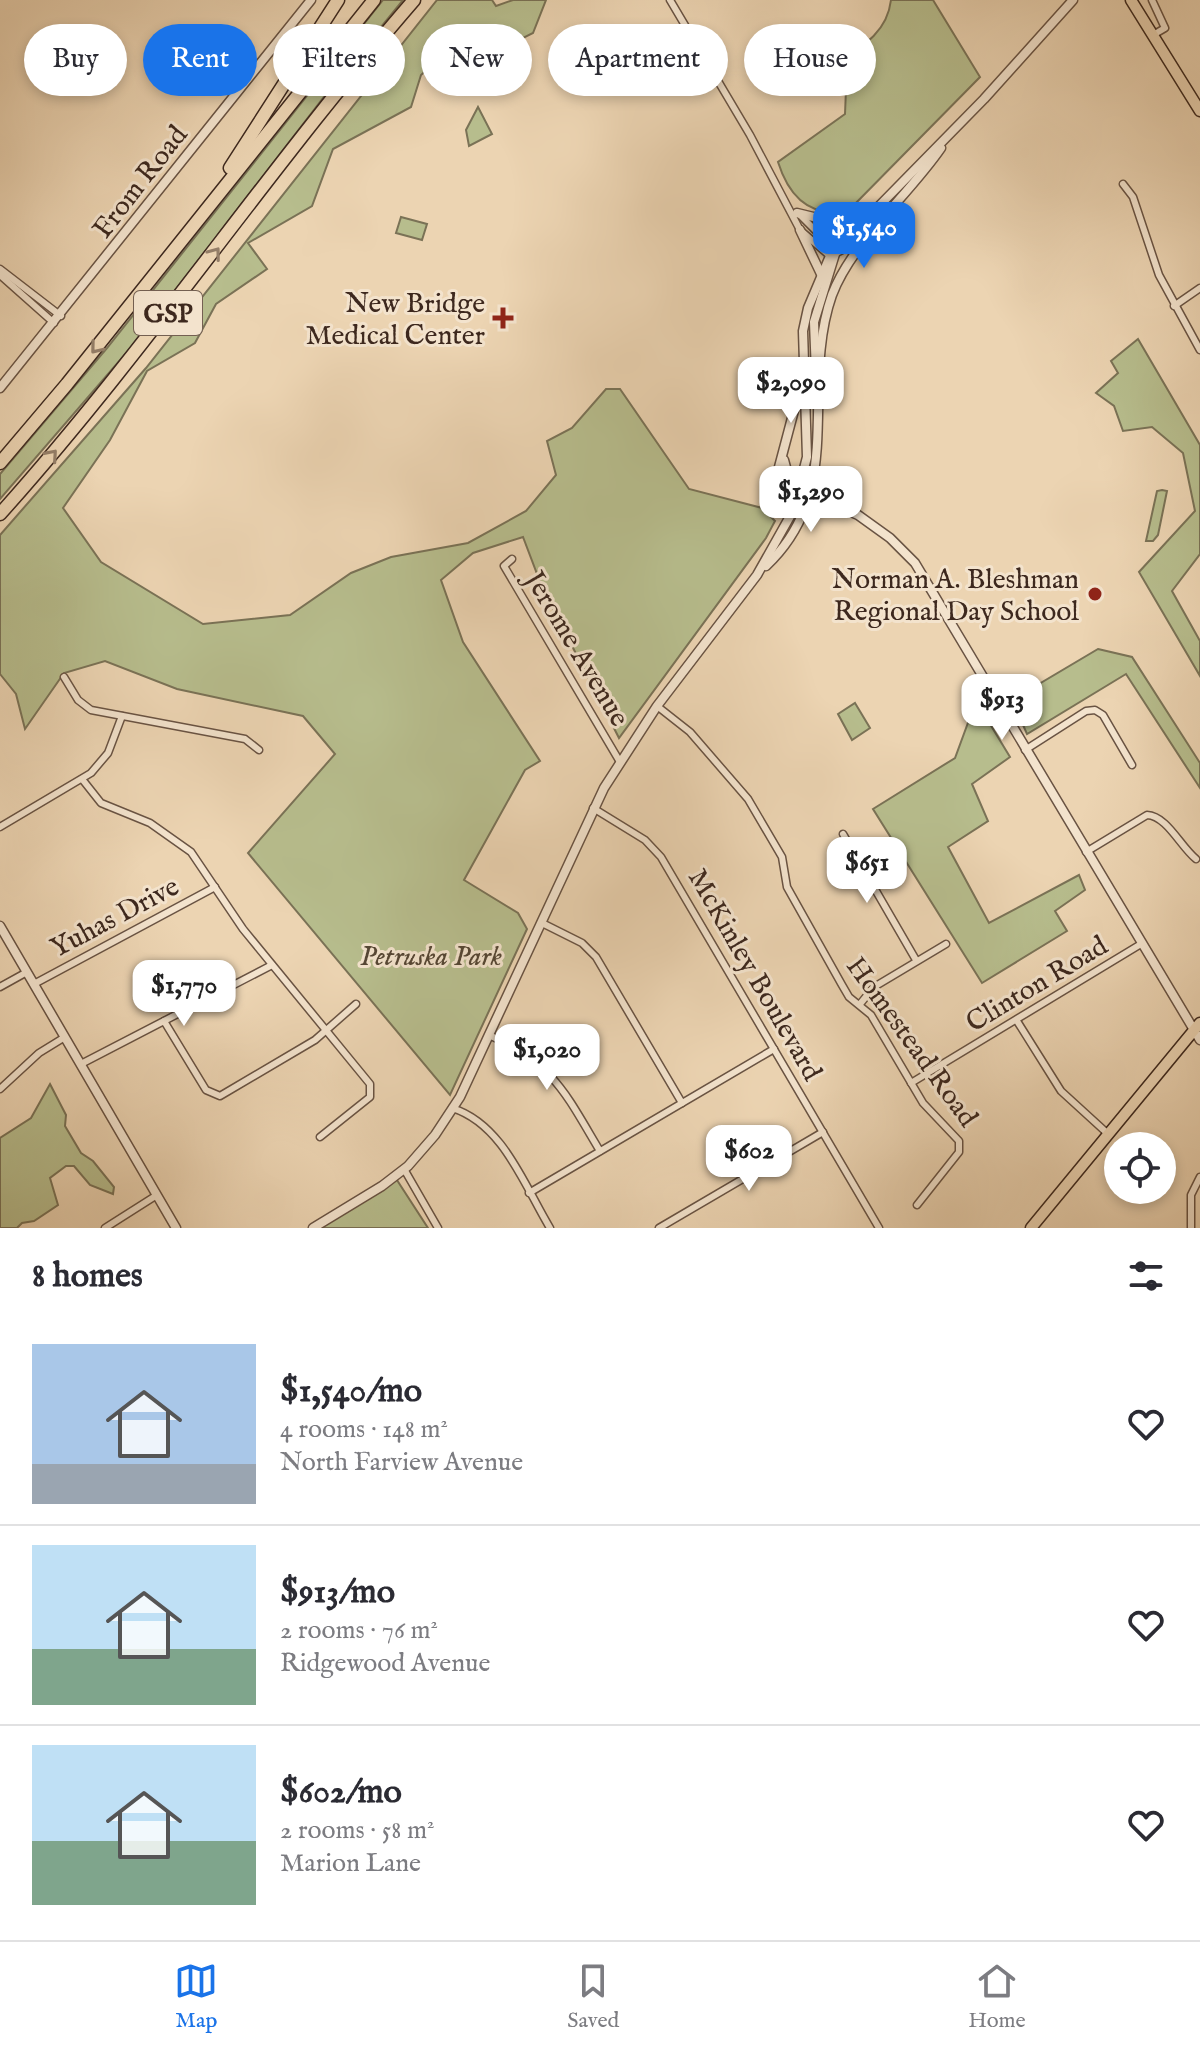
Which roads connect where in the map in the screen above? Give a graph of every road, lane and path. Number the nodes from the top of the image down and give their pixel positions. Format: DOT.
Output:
graph roads {
  1 [pos="311,0"];
  2 [pos="338,0"];
  3 [pos="374,0"];
  4 [pos="414,0"];
  5 [pos="421,0"];
  6 [pos="1073,0"];
  7 [pos="1131,0"];
  8 [pos="1152,0"];
  9 [pos="673,1"];
  10 [pos="394,24"];
  11 [pos="396,24"];
  12 [pos="1153,35"];
  13 [pos="337,96"];
  14 [pos="1200,111"];
  15 [pos="953,130"];
  16 [pos="931,163"];
  17 [pos="1123,184"];
  18 [pos="788,203"];
  19 [pos="877,207"];
  20 [pos="206,209"];
  21 [pos="797,213"];
  22 [pos="800,230"];
  23 [pos="833,253"];
  24 [pos="0,269"];
  25 [pos="821,274"];
  26 [pos="0,275"];
  27 [pos="1200,288"];
  28 [pos="1174,306"];
  29 [pos="58,320"];
  30 [pos="1200,350"];
  31 [pos="802,371"];
  32 [pos="0,388"];
  33 [pos="819,389"];
  34 [pos="784,455"];
  35 [pos="0,463"];
  36 [pos="803,481"];
  37 [pos="814,482"];
  38 [pos="800,492"];
  39 [pos="812,494"];
  40 [pos="0,514"];
  41 [pos="512,559"];
  42 [pos="757,575"];
  43 [pos="64,677"];
  44 [pos="657,706"];
  45 [pos="122,716"];
  46 [pos="259,750"];
  47 [pos="1025,750"];
  48 [pos="620,762"];
  49 [pos="1132,765"];
  50 [pos="82,779"];
  51 [pos="593,808"];
  52 [pos="0,827"];
  53 [pos="843,834"];
  54 [pos="1086,852"];
  55 [pos="1196,859"];
  56 [pos="215,887"];
  57 [pos="542,923"];
  58 [pos="0,926"];
  59 [pos="946,944"];
  60 [pos="1141,944"];
  61 [pos="916,960"];
  62 [pos="272,965"];
  63 [pos="27,972"];
  64 [pos="34,984"];
  65 [pos="0,987"];
  66 [pos="356,1004"];
  67 [pos="860,1004"];
  68 [pos="164,1021"];
  69 [pos="1017,1021"];
  70 [pos="327,1030"];
  71 [pos="1198,1031"];
  72 [pos="489,1035"];
  73 [pos="65,1037"];
  74 [pos="774,1049"];
  75 [pos="81,1064"];
  76 [pos="911,1083"];
  77 [pos="0,1089"];
  78 [pos="682,1103"];
  79 [pos="452,1108"];
  80 [pos="823,1132"];
  81 [pos="1106,1132"];
  82 [pos="1108,1132"];
  83 [pos="320,1137"];
  84 [pos="1104,1137"];
  85 [pos="600,1151"];
  86 [pos="404,1169"];
  87 [pos="1200,1177"];
  88 [pos="529,1193"];
  89 [pos="157,1195"];
  90 [pos="917,1205"];
  91 [pos="105,1228"];
  92 [pos="176,1228"];
  93 [pos="313,1228"];
  94 [pos="438,1228"];
  95 [pos="550,1228"];
  96 [pos="659,1228"];
  97 [pos="879,1228"];
  98 [pos="1031,1228"];
  99 [pos="1191,1228"];
  1 -- 29 [label="street, From Road"];
  2 -- 20 [label="highway"];
  3 -- 20 [label="highway, GSP"];
  4 -- 10 [label="highway, GSP"];
  5 -- 11 [label="highway"];
  6 -- 15 [label="street"];
  7 -- 12 [label="main road"];
  8 -- 12 [label="street"];
  9 -- 18 [label="street"];
  12 -- 14 [label="main road"];
  40 -- 13 [label="highway, GSP, one-way"];
  15 -- 16 [label="street"];
  15 -- 19 [label="street"];
  16 -- 23 [label="street"];
  16 -- 33 [label="street"];
  17 -- 28 [label="street"];
  18 -- 21 [label="street"];
  18 -- 22 [label="street"];
  19 -- 21 [label="street"];
  19 -- 23 [label="street"];
  20 -- 35 [label="highway, GSP, one-way"];
  21 -- 23 [label="street"];
  22 -- 23 [label="street"];
  22 -- 25 [label="street"];
  23 -- 25 [label="street"];
  23 -- 33 [label="street"];
  24 -- 29 [label="street"];
  25 -- 31 [label="street"];
  26 -- 29 [label="street"];
  27 -- 28 [label="street"];
  28 -- 30 [label="street"];
  29 -- 32 [label="street, From Road"];
  31 -- 34 [label="street"];
  31 -- 36 [label="street"];
  33 -- 37 [label="street"];
  34 -- 36 [label="street"];
  34 -- 38 [label="street"];
  36 -- 37 [label="street"];
  36 -- 38 [label="street"];
  37 -- 39 [label="street"];
  38 -- 39 [label="street"];
  38 -- 42 [label="street"];
  39 -- 42 [label="street"];
  39 -- 47 [label="street"];
  41 -- 48 [label="street, Jerome Avenue"];
  42 -- 44 [label="street"];
  43 -- 45 [label="street"];
  44 -- 48 [label="street"];
  44 -- 67 [label="street, Homestead Road"];
  45 -- 46 [label="street"];
  45 -- 50 [label="street"];
  47 -- 49 [label="street"];
  47 -- 54 [label="street"];
  48 -- 51 [label="street"];
  50 -- 52 [label="street"];
  50 -- 56 [label="street"];
  51 -- 57 [label="street"];
  51 -- 74 [label="street, McKinley Boulevard"];
  53 -- 61 [label="street"];
  54 -- 55 [label="street"];
  54 -- 60 [label="street"];
  56 -- 62 [label="street"];
  56 -- 64 [label="street, Yuhas Drive"];
  57 -- 72 [label="street"];
  57 -- 78 [label="street"];
  58 -- 63 [label="street"];
  59 -- 61 [label="street"];
  60 -- 69 [label="street, Clinton Road"];
  60 -- 71 [label="street"];
  61 -- 67 [label="street"];
  62 -- 68 [label="street"];
  62 -- 70 [label="street"];
  63 -- 64 [label="street"];
  63 -- 65 [label="street"];
  64 -- 73 [label="street"];
  66 -- 70 [label="street"];
  67 -- 76 [label="street, Homestead Road"];
  68 -- 70 [label="street"];
  68 -- 75 [label="street"];
  69 -- 76 [label="street, Clinton Road"];
  69 -- 81 [label="street"];
  70 -- 83 [label="street"];
  71 -- 82 [label="main road"];
  72 -- 79 [label="street"];
  72 -- 85 [label="street"];
  73 -- 75 [label="street"];
  73 -- 77 [label="street"];
  74 -- 78 [label="street"];
  74 -- 80 [label="street, McKinley Boulevard"];
  75 -- 89 [label="street"];
  76 -- 90 [label="street, Homestead Road"];
  78 -- 85 [label="street"];
  79 -- 86 [label="street"];
  79 -- 88 [label="street"];
  80 -- 96 [label="street"];
  80 -- 97 [label="street, McKinley Boulevard"];
  84 -- 98 [label="main road"];
  85 -- 88 [label="street"];
  86 -- 93 [label="street"];
  86 -- 94 [label="street"];
  87 -- 99 [label="street"];
  88 -- 95 [label="street"];
  89 -- 91 [label="street"];
  89 -- 92 [label="street"];
}
